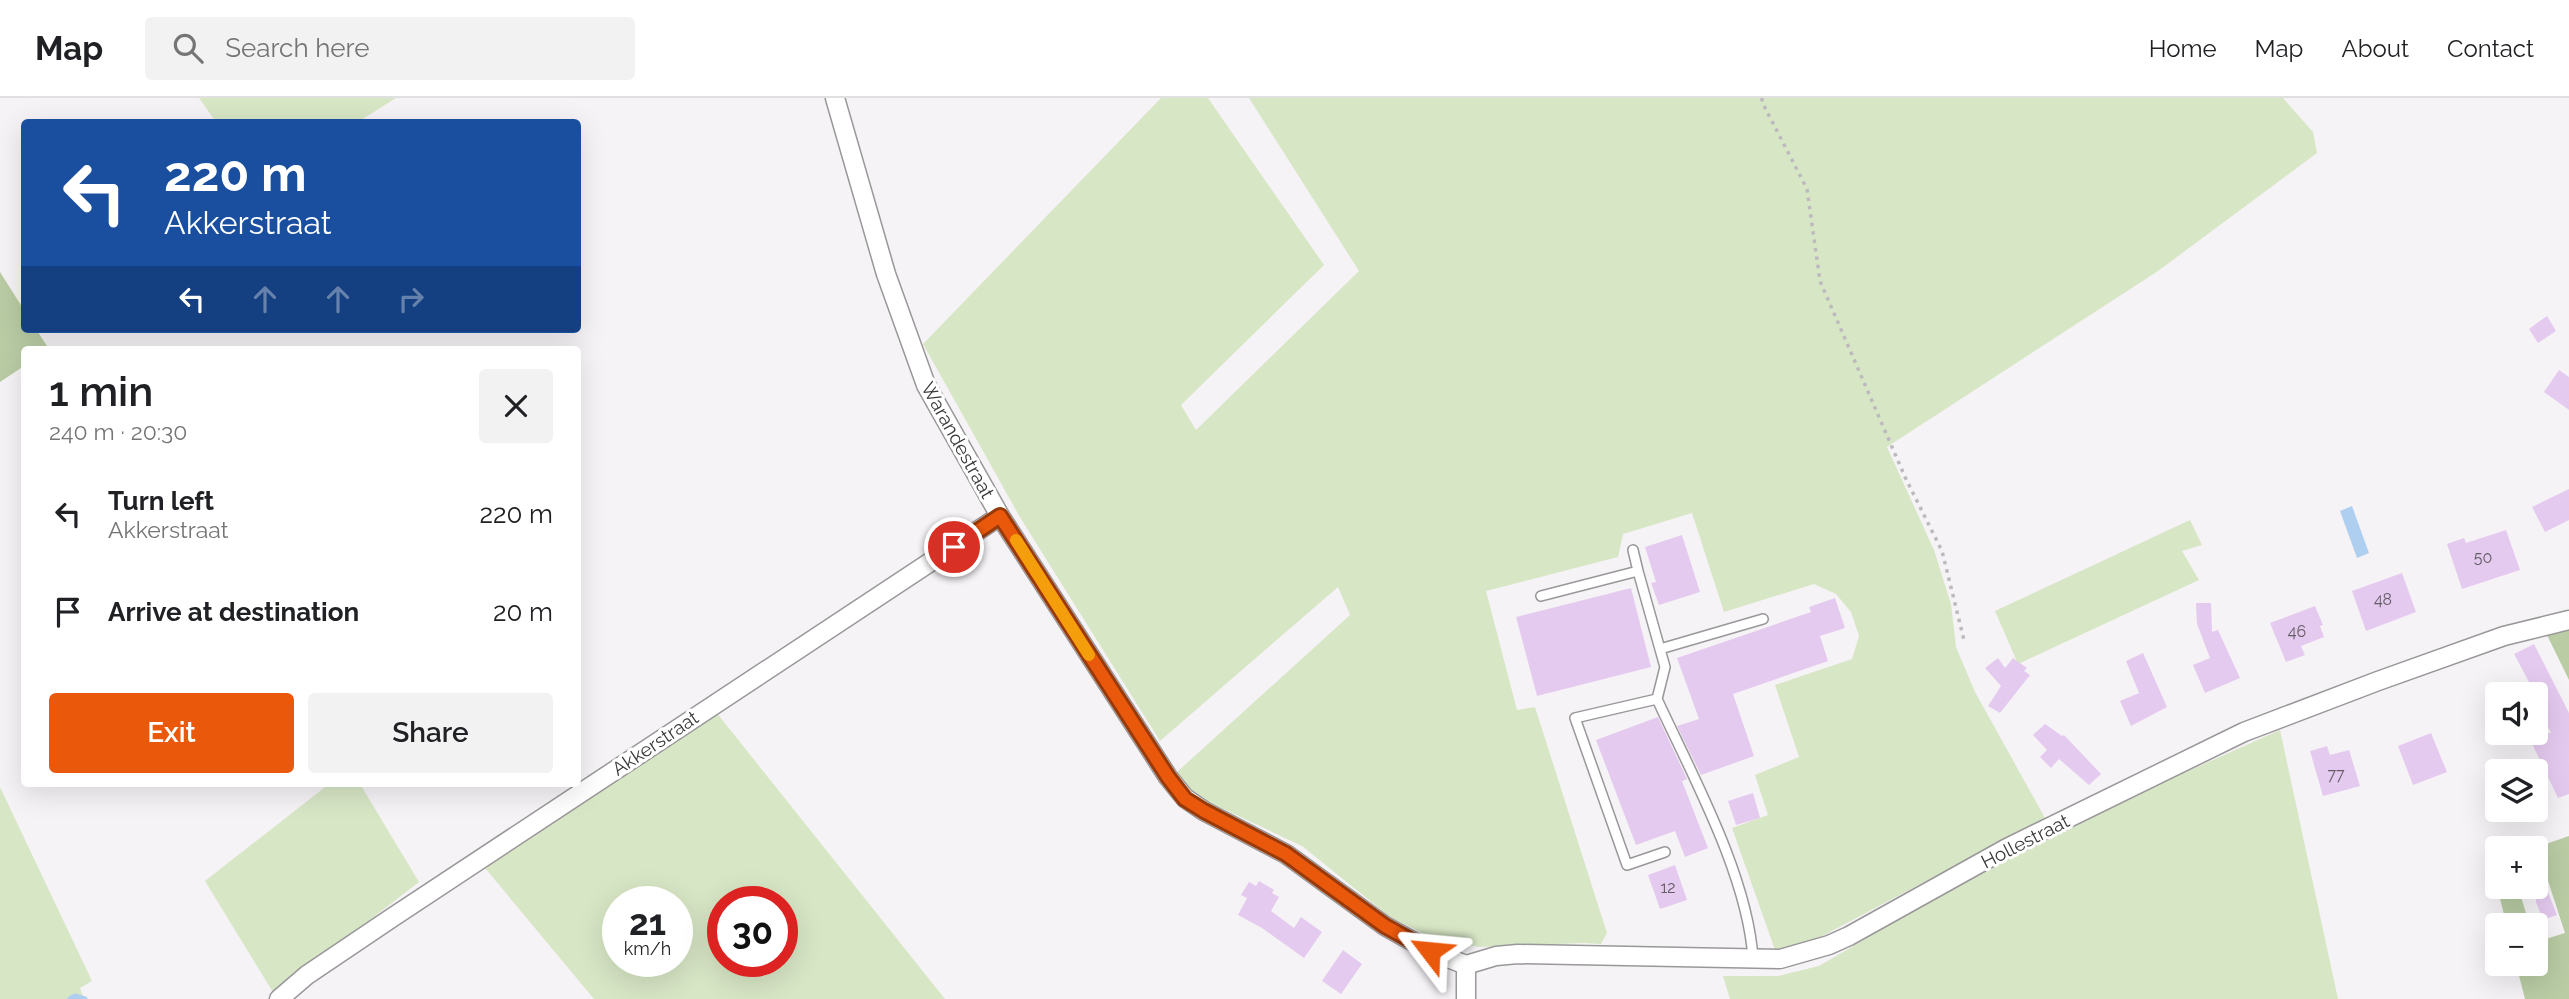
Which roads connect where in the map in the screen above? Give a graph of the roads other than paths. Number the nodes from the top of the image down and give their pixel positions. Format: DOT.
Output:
graph roads {
  1 [pos="835,98"];
  2 [pos="1000,516"];
  3 [pos="1633,550"];
  4 [pos="1638,571"];
  5 [pos="1541,596"];
  6 [pos="1763,619"];
  7 [pos="2569,620"];
  8 [pos="1660,649"];
  9 [pos="1657,699"];
  10 [pos="1665,852"];
  11 [pos="1753,959"];
  12 [pos="1465,965"];
  13 [pos="279,999"];
  14 [pos="1466,999"];
  1 -- 2 [label="street, Warandestraat"];
  2 -- 12 [label="street, Warandestraat"];
  2 -- 13 [label="street, Akkerstraat"];
  3 -- 4 [label="lane"];
  4 -- 5 [label="lane"];
  4 -- 8 [label="lane"];
  6 -- 8 [label="lane"];
  7 -- 11 [label="street, Hollestraat"];
  8 -- 9 [label="lane"];
  9 -- 10 [label="lane"];
  9 -- 11 [label="lane"];
  11 -- 12 [label="street, Hollestraat"];
  12 -- 14 [label="street"];
}
